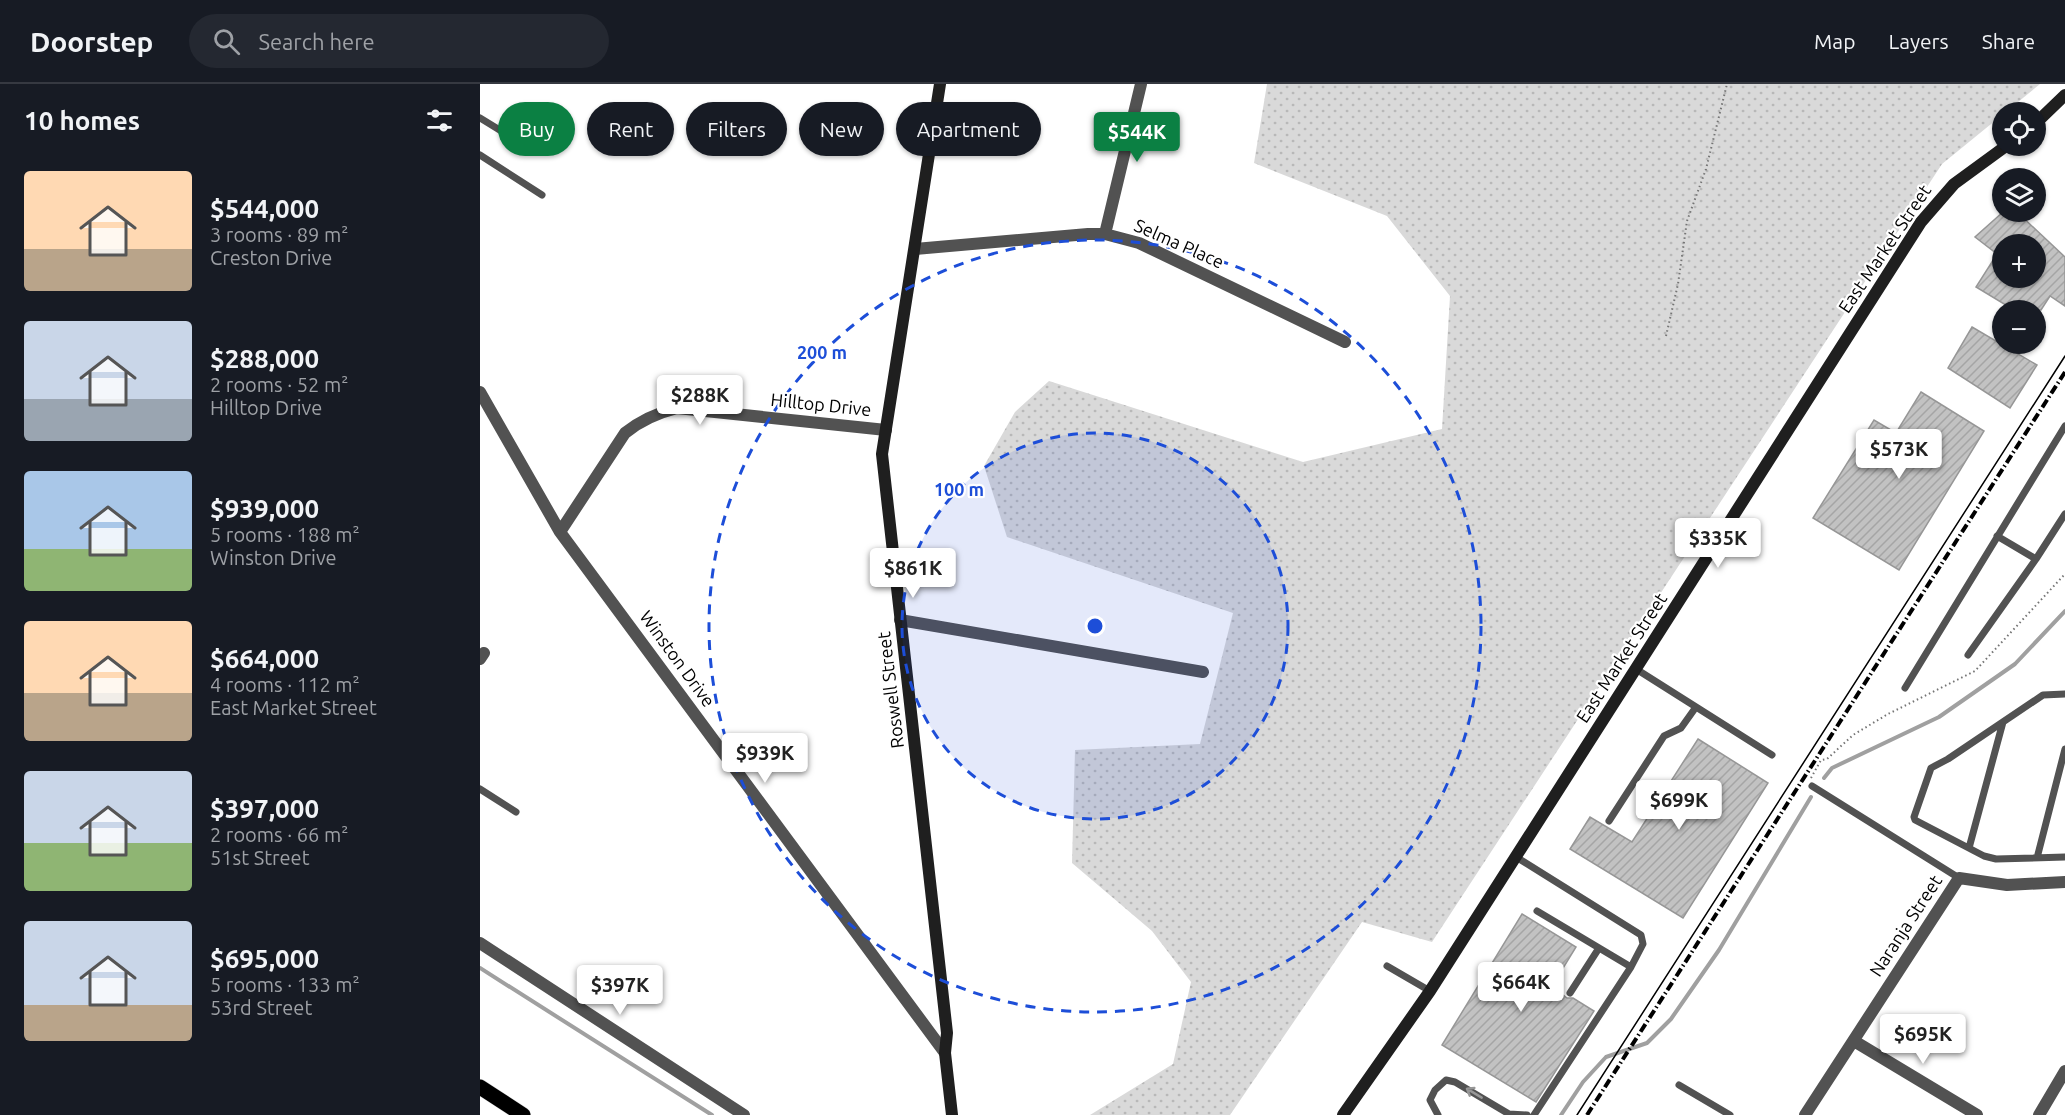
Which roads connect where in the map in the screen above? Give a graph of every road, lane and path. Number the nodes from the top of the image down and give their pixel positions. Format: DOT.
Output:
graph roads {
  1 [pos="939,84"];
  2 [pos="1141,84"];
  3 [pos="1727,84"];
  4 [pos="2065,95"];
  5 [pos="2046,113"];
  6 [pos="480,118"];
  7 [pos="498,129"];
  8 [pos="480,155"];
  9 [pos="1992,156"];
  10 [pos="542,195"];
  11 [pos="1105,234"];
  12 [pos="915,249"];
  13 [pos="1666,336"];
  14 [pos="1345,342"];
  15 [pos="480,392"];
  16 [pos="2065,426"];
  17 [pos="886,430"];
  18 [pos="2065,514"];
  19 [pos="560,531"];
  20 [pos="1997,536"];
  21 [pos="2036,559"];
  22 [pos="2065,574"];
  23 [pos="900,620"];
  24 [pos="1968,655"];
  25 [pos="1636,669"];
  26 [pos="1203,672"];
  27 [pos="1905,688"];
  28 [pos="2065,694"];
  29 [pos="1696,707"];
  30 [pos="2003,722"];
  31 [pos="2065,749"];
  32 [pos="1772,755"];
  33 [pos="1811,775"];
  34 [pos="1812,786"];
  35 [pos="480,789"];
  36 [pos="516,812"];
  37 [pos="1610,821"];
  38 [pos="1969,849"];
  39 [pos="1516,857"];
  40 [pos="2065,857"];
  41 [pos="2037,858"];
  42 [pos="1959,878"];
  43 [pos="2065,882"];
  44 [pos="1537,911"];
  45 [pos="480,943"];
  46 [pos="1599,948"];
  47 [pos="1387,966"];
  48 [pos="1631,967"];
  49 [pos="1430,991"];
  50 [pos="1570,993"];
  51 [pos="1854,1041"];
  52 [pos="945,1053"];
  53 [pos="2065,1071"];
  54 [pos="1679,1085"];
  55 [pos="480,1087"];
  56 [pos="514,1112"];
  57 [pos="744,1115"];
  58 [pos="952,1115"];
  59 [pos="1343,1115"];
  60 [pos="1438,1115"];
  61 [pos="1527,1115"];
  62 [pos="1534,1115"];
  63 [pos="1730,1115"];
  64 [pos="1805,1115"];
  65 [pos="1977,1115"];
  66 [pos="2039,1115"];
  1 -- 12 [label="main road, Roswell Street"];
  2 -- 11 [label="street"];
  3 -- 13 [label="path"];
  4 -- 5 [label="main road"];
  6 -- 7 [label="lane"];
  8 -- 10 [label="lane"];
  9 -- 25 [label="main road, East Market Street"];
  11 -- 12 [label="street, Selma Place"];
  11 -- 14 [label="street, Selma Place"];
  12 -- 17 [label="main road, Roswell Street"];
  15 -- 19 [label="street, Winston Drive"];
  16 -- 20 [label="lane"];
  17 -- 19 [label="street, Hilltop Drive"];
  17 -- 23 [label="main road, Roswell Street"];
  18 -- 21 [label="lane"];
  19 -- 52 [label="street, Winston Drive"];
  20 -- 21 [label="lane"];
  20 -- 27 [label="lane"];
  21 -- 24 [label="lane"];
  22 -- 33 [label="path"];
  23 -- 26 [label="street"];
  23 -- 52 [label="main road, Roswell Street"];
  25 -- 29 [label="lane"];
  25 -- 39 [label="main road, East Market Street"];
  28 -- 30 [label="lane"];
  29 -- 32 [label="lane"];
  29 -- 37 [label="lane"];
  30 -- 38 [label="lane"];
  30 -- 38 [label="lane"];
  31 -- 41 [label="lane"];
  34 -- 42 [label="lane"];
  35 -- 36 [label="lane"];
  38 -- 41 [label="lane"];
  39 -- 48 [label="lane"];
  39 -- 49 [label="main road, East Market Street"];
  40 -- 41 [label="lane"];
  42 -- 43 [label="street"];
  42 -- 51 [label="street, Naranja Street"];
  44 -- 46 [label="lane"];
  45 -- 57 [label="street"];
  46 -- 48 [label="lane"];
  46 -- 50 [label="lane"];
  47 -- 49 [label="lane"];
  48 -- 62 [label="lane"];
  49 -- 59 [label="main road, East Market Street"];
  51 -- 64 [label="street, Naranja Street"];
  51 -- 65 [label="street"];
  52 -- 58 [label="main road, Roswell Street"];
  53 -- 66 [label="street"];
  54 -- 63 [label="lane"];
  55 -- 56 [label="main road"];
  61 -- 60 [label="lane, one-way"];
}
